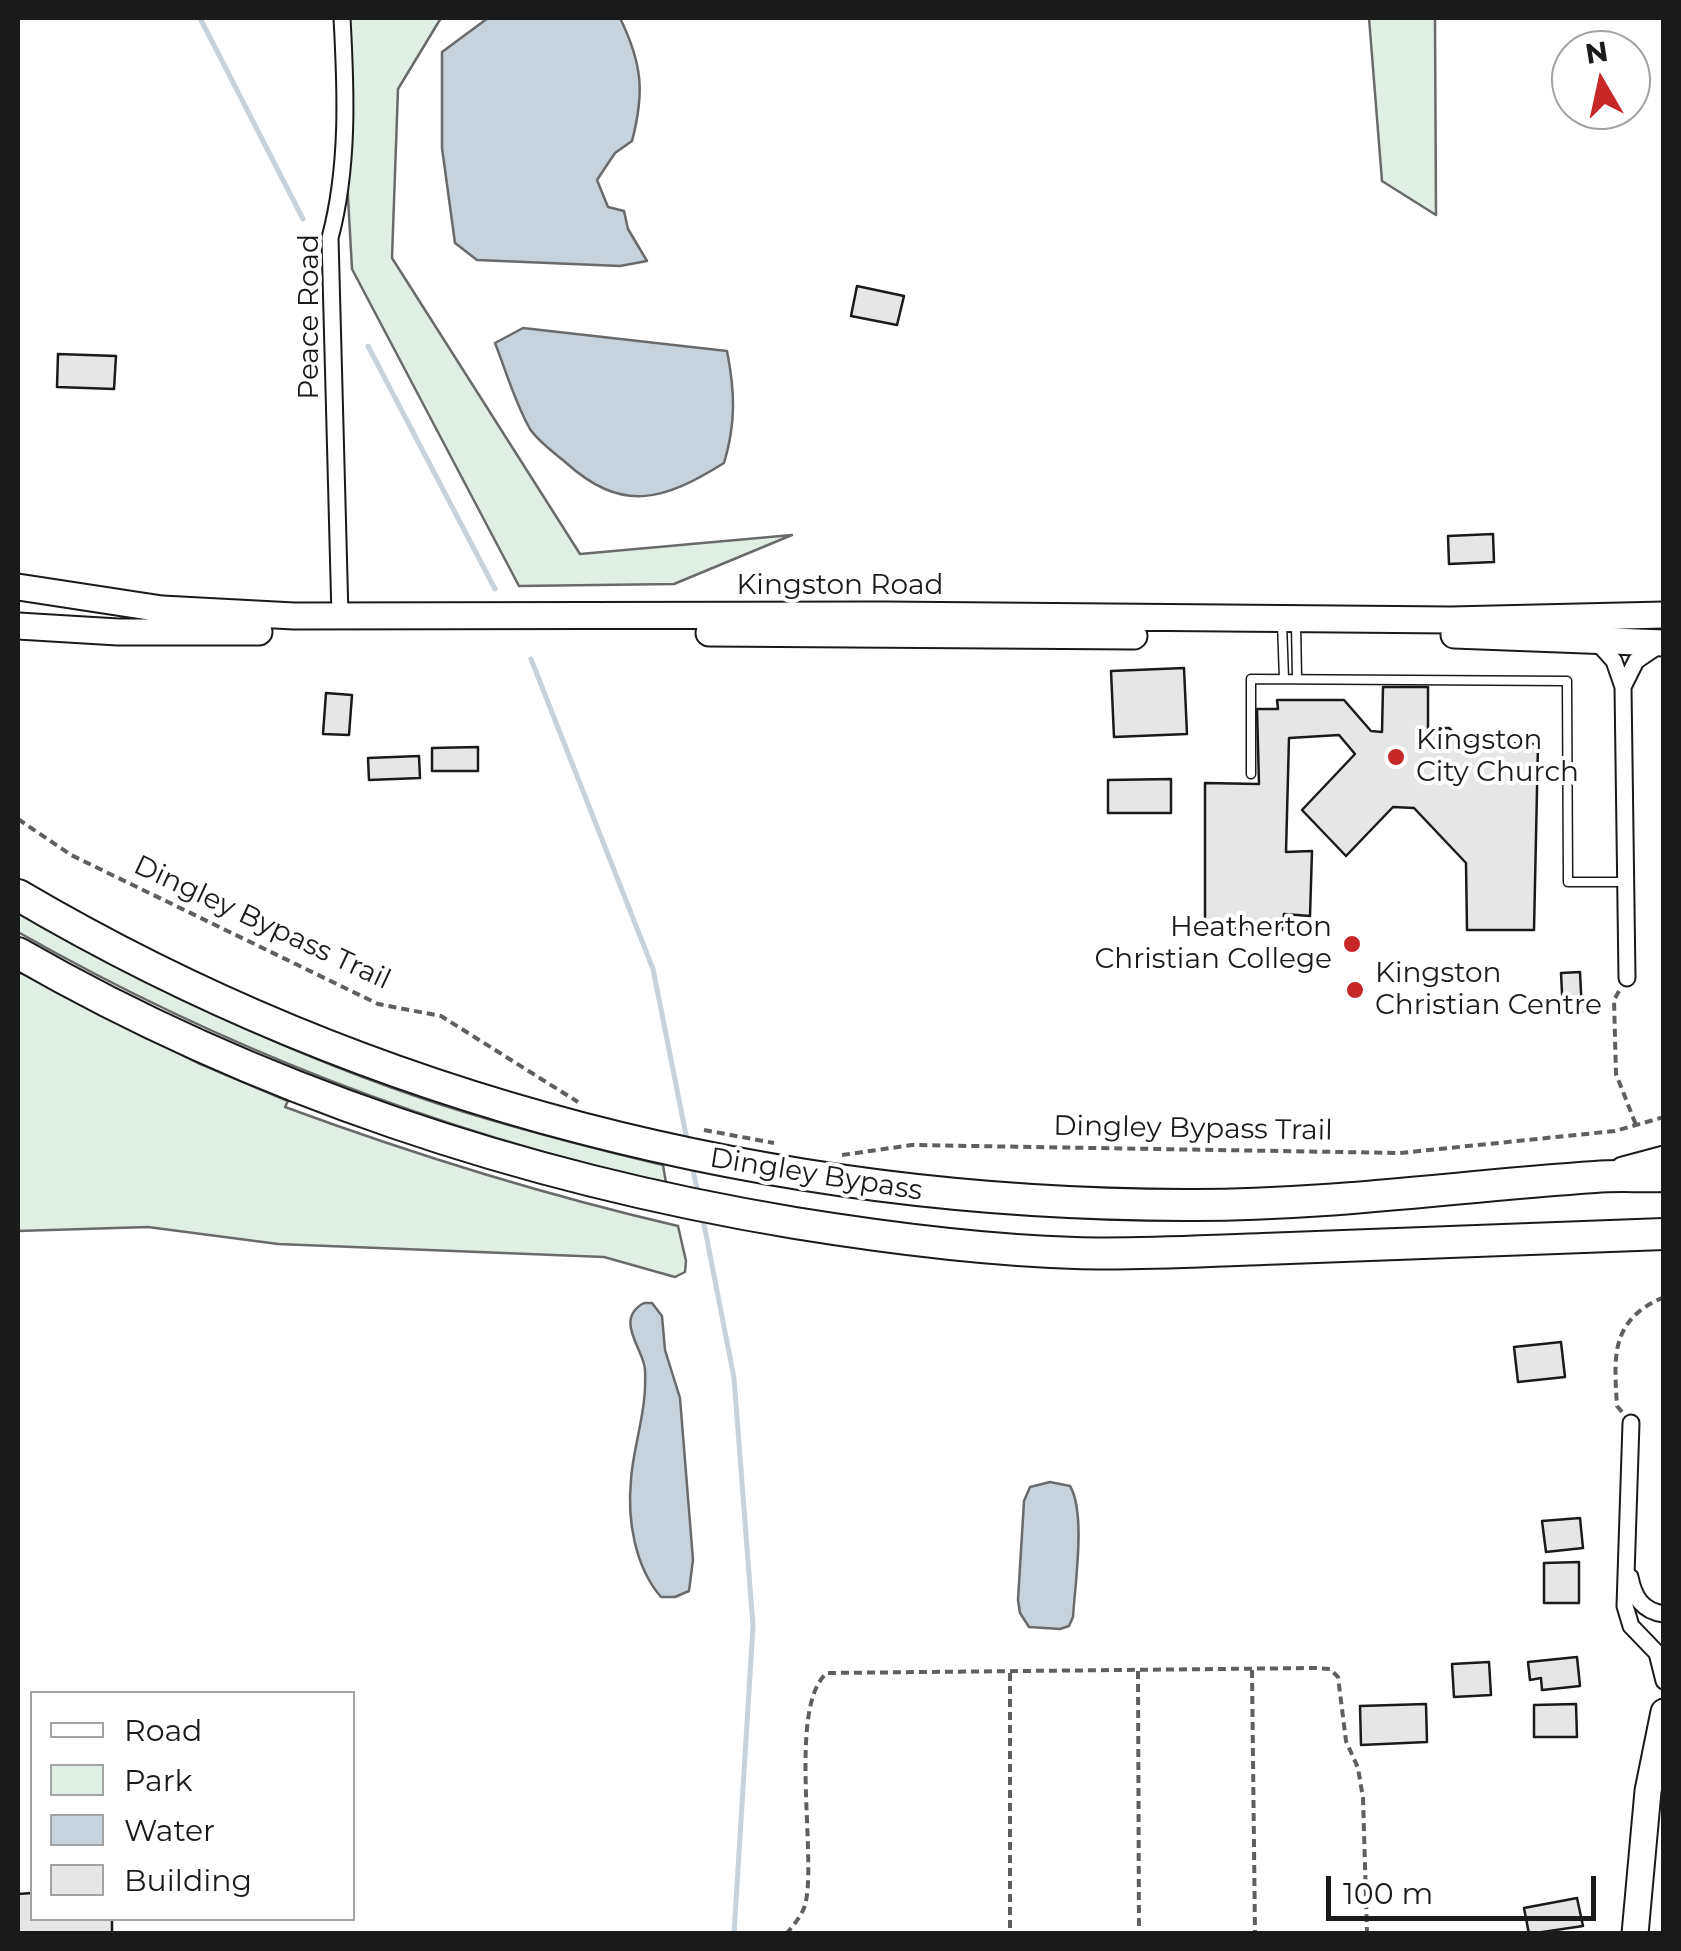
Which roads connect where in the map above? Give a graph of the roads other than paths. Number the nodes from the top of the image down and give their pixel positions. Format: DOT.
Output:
graph roads {
  1 [pos="342,18"];
  2 [pos="18,587"];
  3 [pos="18,602"];
  4 [pos="1664,616"];
  5 [pos="340,624"];
  6 [pos="18,626"];
  7 [pos="1289,627"];
  8 [pos="118,632"];
  9 [pos="1594,639"];
  10 [pos="1663,643"];
  11 [pos="1297,678"];
  12 [pos="1284,679"];
  13 [pos="1624,687"];
  14 [pos="1250,774"];
  15 [pos="1625,882"];
  16 [pos="18,895"];
  17 [pos="18,953"];
  18 [pos="1627,978"];
  19 [pos="1664,1159"];
  20 [pos="1599,1176"];
  21 [pos="1664,1176"];
  22 [pos="1664,1234"];
  23 [pos="1631,1423"];
  24 [pos="1628,1558"];
  25 [pos="1664,1614"];
  26 [pos="1664,1681"];
  27 [pos="1664,1712"];
  28 [pos="1660,1740"];
  29 [pos="1635,1934"];
  1 -- 5 [label="street, Peace Road"];
  2 -- 5 [label="main road, Kingston Road"];
  3 -- 8 [label="main road"];
  4 -- 7 [label="main road, Kingston Road"];
  5 -- 7 [label="main road, Kingston Road"];
  5 -- 8 [label="main road, Kingston Road"];
  6 -- 8 [label="main road, Kingston Road"];
  7 -- 9 [label="main road, Kingston Road"];
  7 -- 11 [label="lane"];
  7 -- 12 [label="lane"];
  9 -- 10 [label="main road, Kingston Road"];
  9 -- 13 [label="street"];
  10 -- 13 [label="street"];
  11 -- 12 [label="lane"];
  11 -- 15 [label="lane"];
  12 -- 14 [label="lane"];
  13 -- 15 [label="street"];
  15 -- 18 [label="street"];
  16 -- 20 [label="highway, Dingley Bypass"];
  17 -- 22 [label="highway, Dingley Bypass"];
  19 -- 20 [label="main road"];
  20 -- 21 [label="highway, Dingley Bypass"];
  23 -- 24 [label="street"];
  24 -- 25 [label="street"];
  24 -- 26 [label="street"];
  27 -- 28 [label="main road"];
  28 -- 29 [label="main road"];
}
